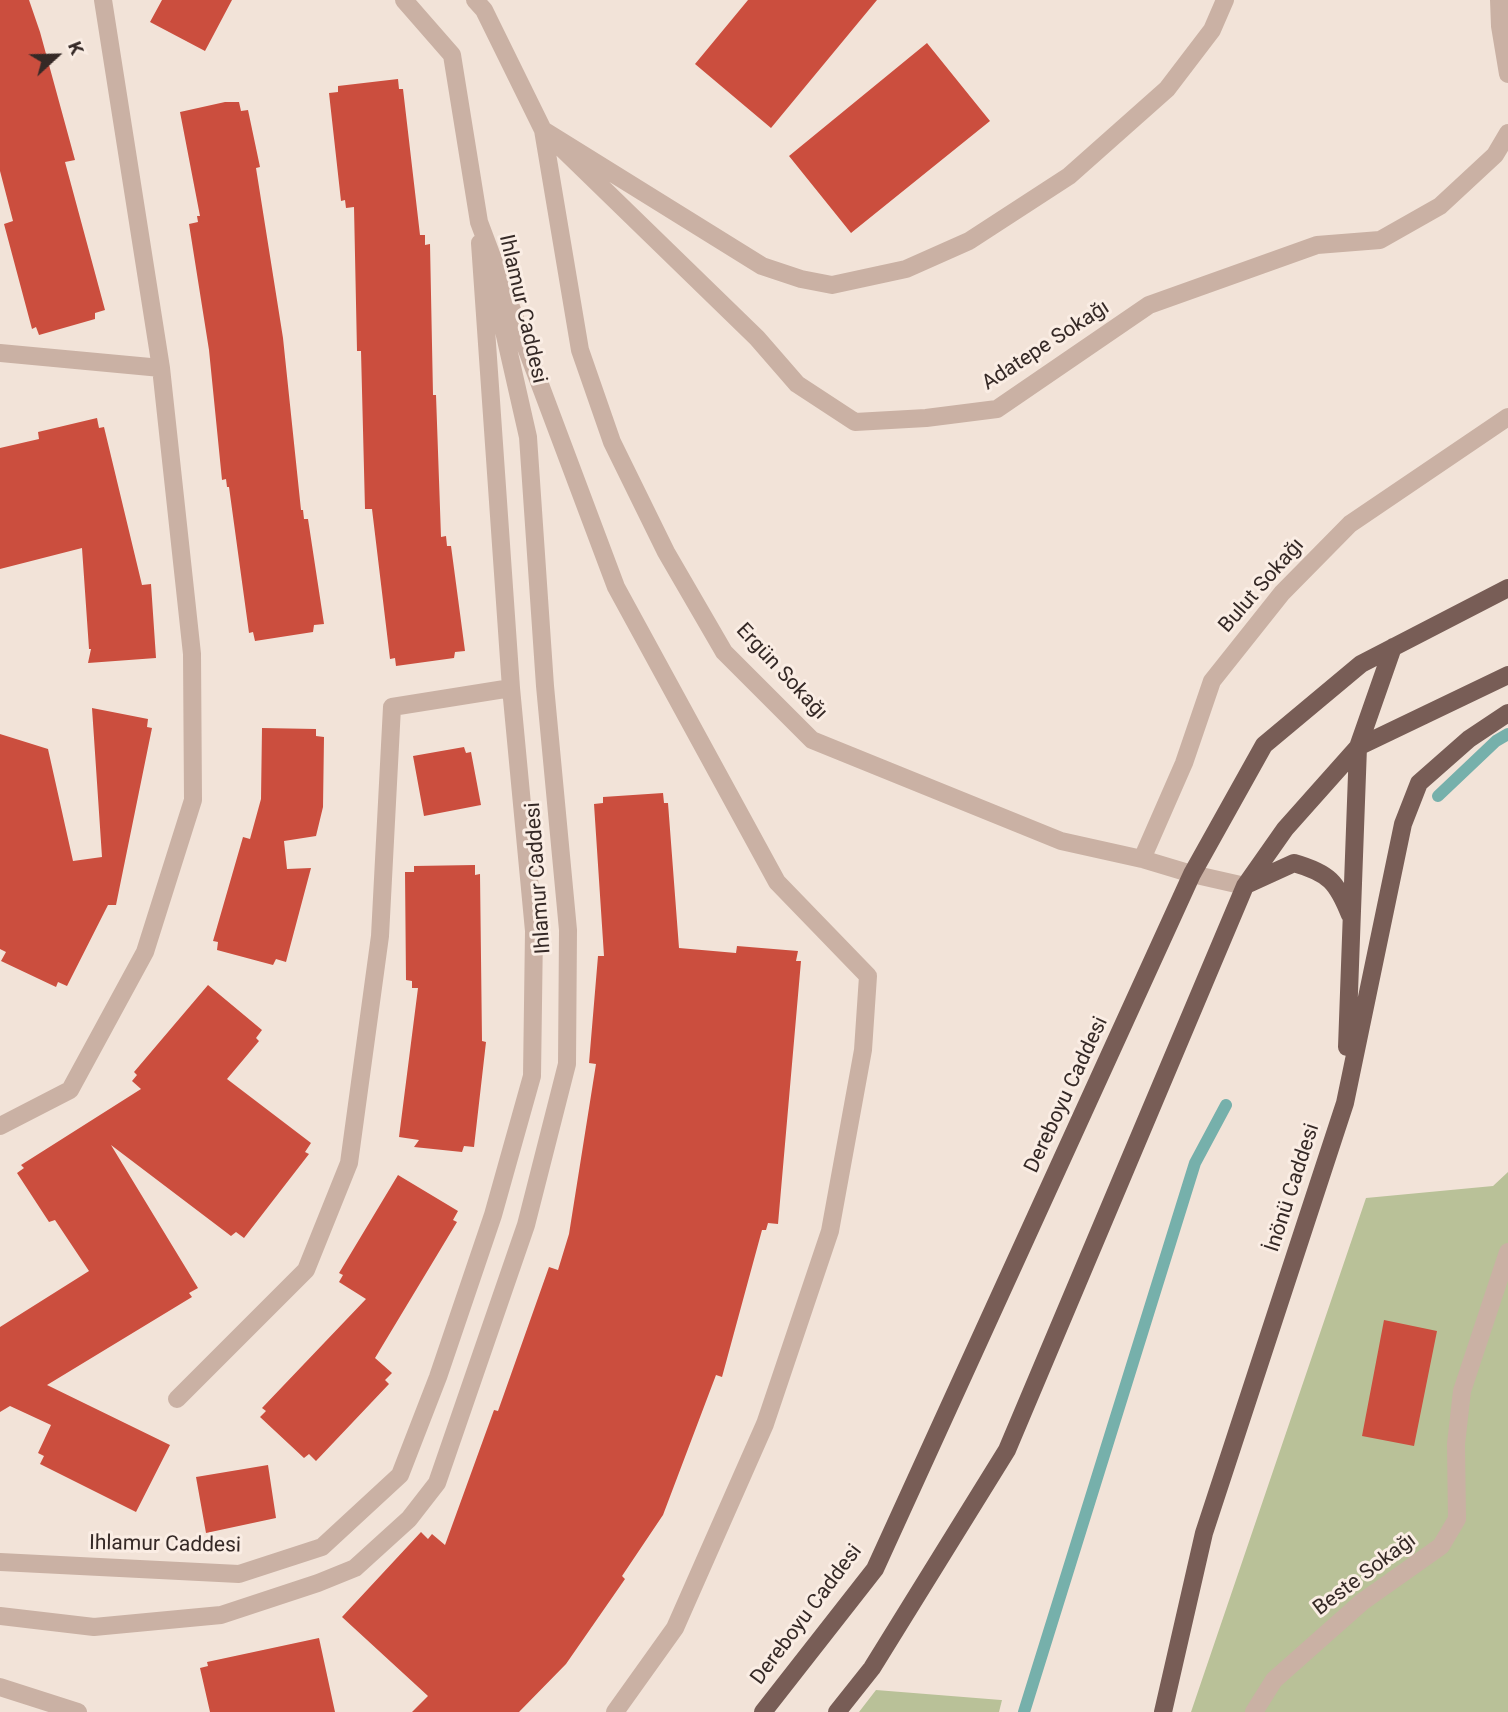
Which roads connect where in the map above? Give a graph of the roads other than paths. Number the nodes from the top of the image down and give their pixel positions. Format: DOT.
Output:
graph roads {
  1 [pos="103,0"];
  2 [pos="404,0"];
  3 [pos="475,0"];
  4 [pos="1225,0"];
  5 [pos="1499,0"];
  6 [pos="1508,74"];
  7 [pos="543,130"];
  8 [pos="1508,133"];
  9 [pos="479,222"];
  10 [pos="0,354"];
  11 [pos="161,368"];
  12 [pos="1508,416"];
  13 [pos="1508,588"];
  14 [pos="1393,647"];
  15 [pos="1508,675"];
  16 [pos="511,688"];
  17 [pos="1508,713"];
  18 [pos="1359,747"];
  19 [pos="1142,859"];
  20 [pos="1192,874"];
  21 [pos="1245,886"];
  22 [pos="1353,922"];
  23 [pos="1345,1103"];
  24 [pos="0,1126"];
  25 [pos="1508,1252"];
  26 [pos="177,1399"];
  27 [pos="0,1562"];
  28 [pos="0,1616"];
  29 [pos="0,1687"];
  30 [pos="78,1712"];
  31 [pos="615,1712"];
  32 [pos="763,1712"];
  33 [pos="837,1712"];
  34 [pos="1163,1712"];
  35 [pos="1254,1712"];
  1 -- 11 [label="street"];
  2 -- 9 [label="street"];
  3 -- 7 [label="street"];
  4 -- 7 [label="street"];
  5 -- 6 [label="street"];
  7 -- 8 [label="street, Adatepe Sokağı"];
  7 -- 19 [label="street, Ergün Sokağı"];
  9 -- 16 [label="street, Ihlamur Caddesi"];
  9 -- 28 [label="street, Ihlamur Caddesi"];
  9 -- 31 [label="street"];
  10 -- 11 [label="street"];
  11 -- 24 [label="street"];
  12 -- 19 [label="street, Bulut Sokağı"];
  13 -- 14 [label="main road, Dereboyu Caddesi"];
  14 -- 18 [label="main road"];
  14 -- 20 [label="main road, Dereboyu Caddesi"];
  15 -- 18 [label="main road"];
  16 -- 26 [label="street"];
  16 -- 27 [label="street, Ihlamur Caddesi"];
  17 -- 23 [label="main road, İnönü Caddesi"];
  18 -- 21 [label="main road"];
  18 -- 22 [label="main road"];
  19 -- 20 [label="street, Ergün Sokağı"];
  20 -- 21 [label="street, Ergün Sokağı"];
  20 -- 32 [label="main road, Dereboyu Caddesi"];
  21 -- 22 [label="main road"];
  21 -- 33 [label="main road"];
  22 -- 23 [label="main road"];
  23 -- 34 [label="main road, İnönü Caddesi"];
  25 -- 35 [label="street, Beste Sokağı"];
  29 -- 30 [label="street"];
}
